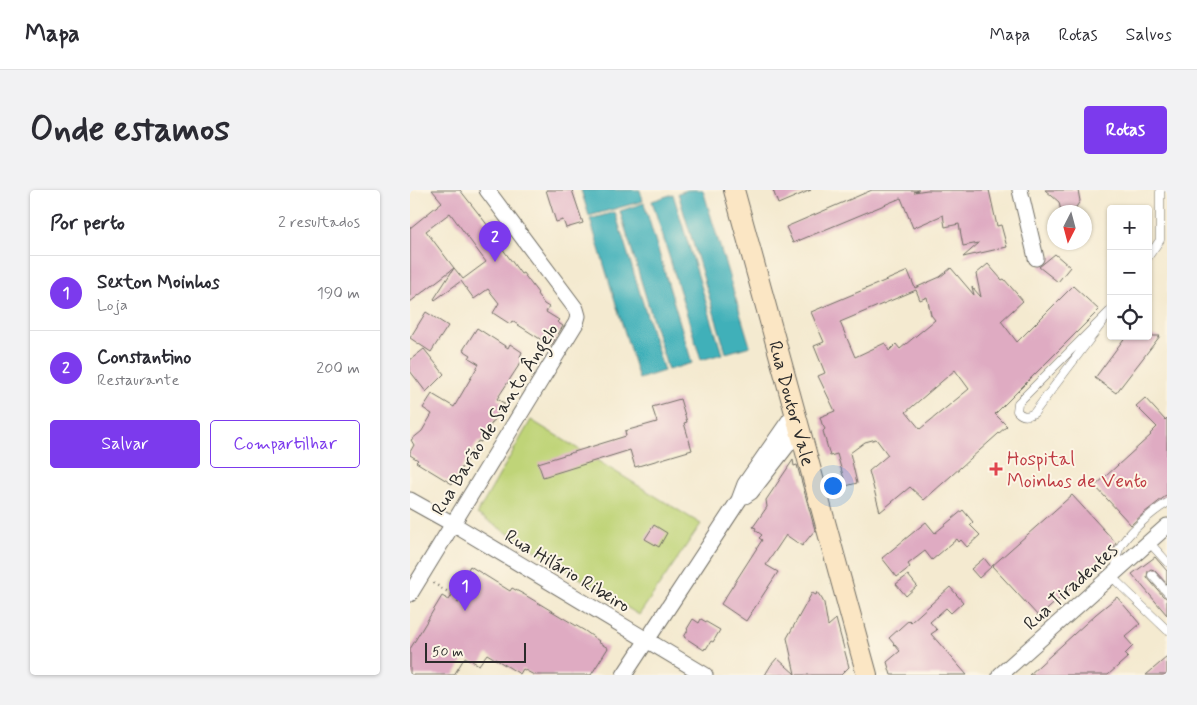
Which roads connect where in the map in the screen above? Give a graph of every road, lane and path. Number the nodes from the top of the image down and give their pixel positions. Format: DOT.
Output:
graph roads {
  1 [pos="487,190"];
  2 [pos="734,190"];
  3 [pos="1020,190"];
  4 [pos="1161,190"];
  5 [pos="1152,251"];
  6 [pos="1036,258"];
  7 [pos="1111,310"];
  8 [pos="797,421"];
  9 [pos="410,500"];
  10 [pos="1167,503"];
  11 [pos="453,524"];
  12 [pos="1167,526"];
  13 [pos="1149,542"];
  14 [pos="1167,562"];
  15 [pos="1110,575"];
  16 [pos="1152,575"];
  17 [pos="421,576"];
  18 [pos="1167,592"];
  19 [pos="410,594"];
  20 [pos="456,604"];
  21 [pos="1167,630"];
  22 [pos="647,640"];
  23 [pos="624,675"];
  24 [pos="705,675"];
  25 [pos="867,675"];
  26 [pos="1000,675"];
  1 -- 11 [label="street, Rua Barão de Santo Ângelo"];
  2 -- 8 [label="street, Rua Doutor Vale"];
  3 -- 6 [label="street"];
  4 -- 5 [label="lane"];
  7 -- 7 [label="lane"];
  8 -- 22 [label="street"];
  8 -- 25 [label="street, Rua Doutor Vale"];
  9 -- 11 [label="street, Rua Hilário Ribeiro"];
  10 -- 15 [label="lane"];
  11 -- 17 [label="street, Rua Barão de Santo Ângelo"];
  11 -- 22 [label="street, Rua Hilário Ribeiro"];
  12 -- 13 [label="street, Rua Tiradentes"];
  13 -- 14 [label="lane"];
  13 -- 15 [label="street, Rua Tiradentes"];
  15 -- 21 [label="lane"];
  15 -- 26 [label="street, Rua Tiradentes"];
  16 -- 18 [label="lane"];
  17 -- 19 [label="street, Rua Barão de Santo Ângelo"];
  17 -- 20 [label="path"];
  22 -- 23 [label="street"];
  22 -- 24 [label="street, Rua Hilário Ribeiro"];
}
